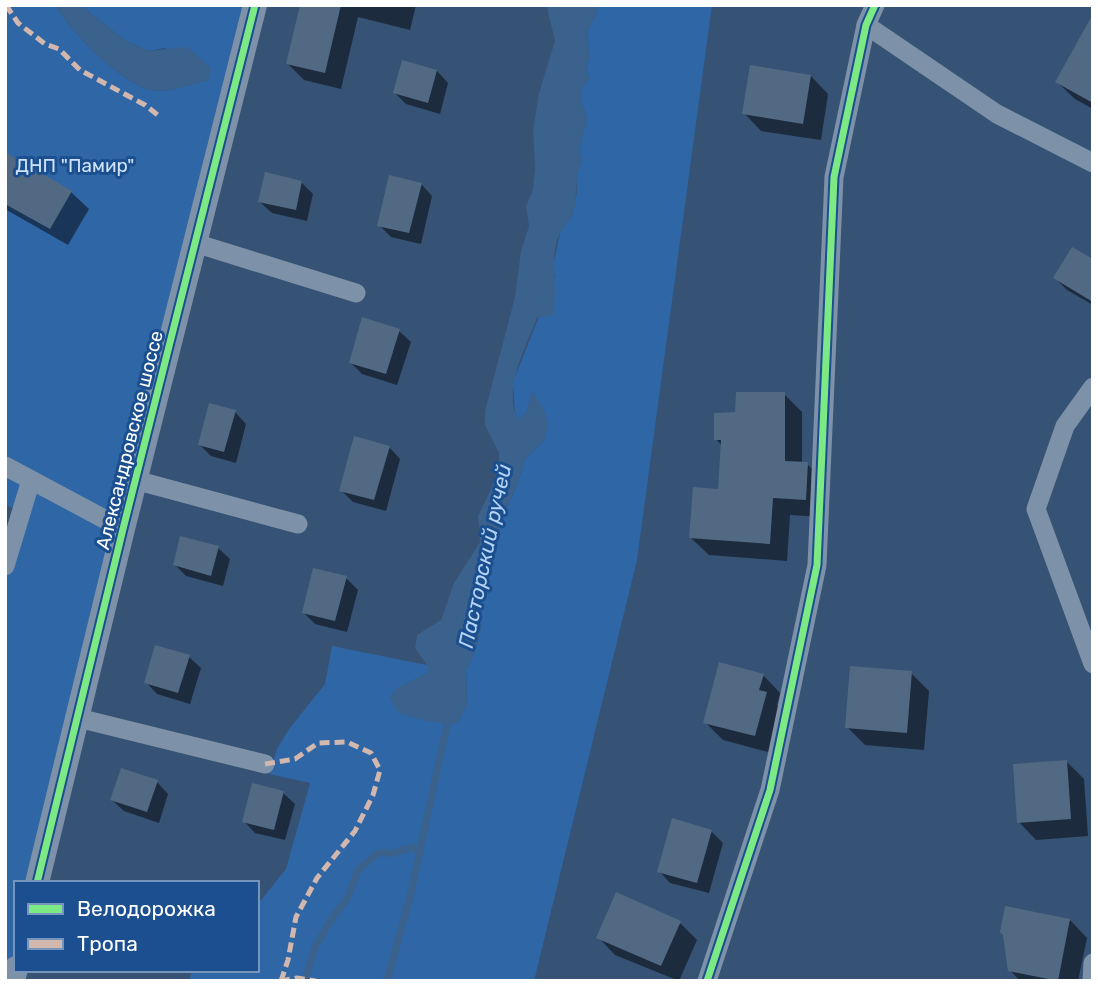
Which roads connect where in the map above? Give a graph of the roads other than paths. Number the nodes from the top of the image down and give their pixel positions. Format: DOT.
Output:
graph roads {
  1 [pos="255,5"];
  2 [pos="875,5"];
  3 [pos="866,25"];
  4 [pos="1093,163"];
  5 [pos="195,243"];
  6 [pos="356,293"];
  7 [pos="1093,387"];
  8 [pos="5,466"];
  9 [pos="31,480"];
  10 [pos="135,480"];
  11 [pos="298,524"];
  12 [pos="122,529"];
  13 [pos="5,566"];
  14 [pos="1093,664"];
  15 [pos="78,718"];
  16 [pos="265,764"];
  17 [pos="37,881"];
  18 [pos="1093,963"];
  19 [pos="706,981"];
  20 [pos="1092,981"];
  1 -- 5 [label="street, Александровское шоссе"];
  2 -- 3 [label="street"];
  3 -- 4 [label="street"];
  3 -- 19 [label="street"];
  5 -- 6 [label="street"];
  5 -- 10 [label="street, Александровское шоссе"];
  7 -- 14 [label="street"];
  8 -- 9 [label="street"];
  9 -- 12 [label="street"];
  9 -- 13 [label="street"];
  10 -- 11 [label="street"];
  10 -- 12 [label="street, Александровское шоссе"];
  12 -- 15 [label="street, Александровское шоссе"];
  15 -- 16 [label="street"];
  15 -- 17 [label="street, Александровское шоссе"];
  18 -- 20 [label="street"];
}
